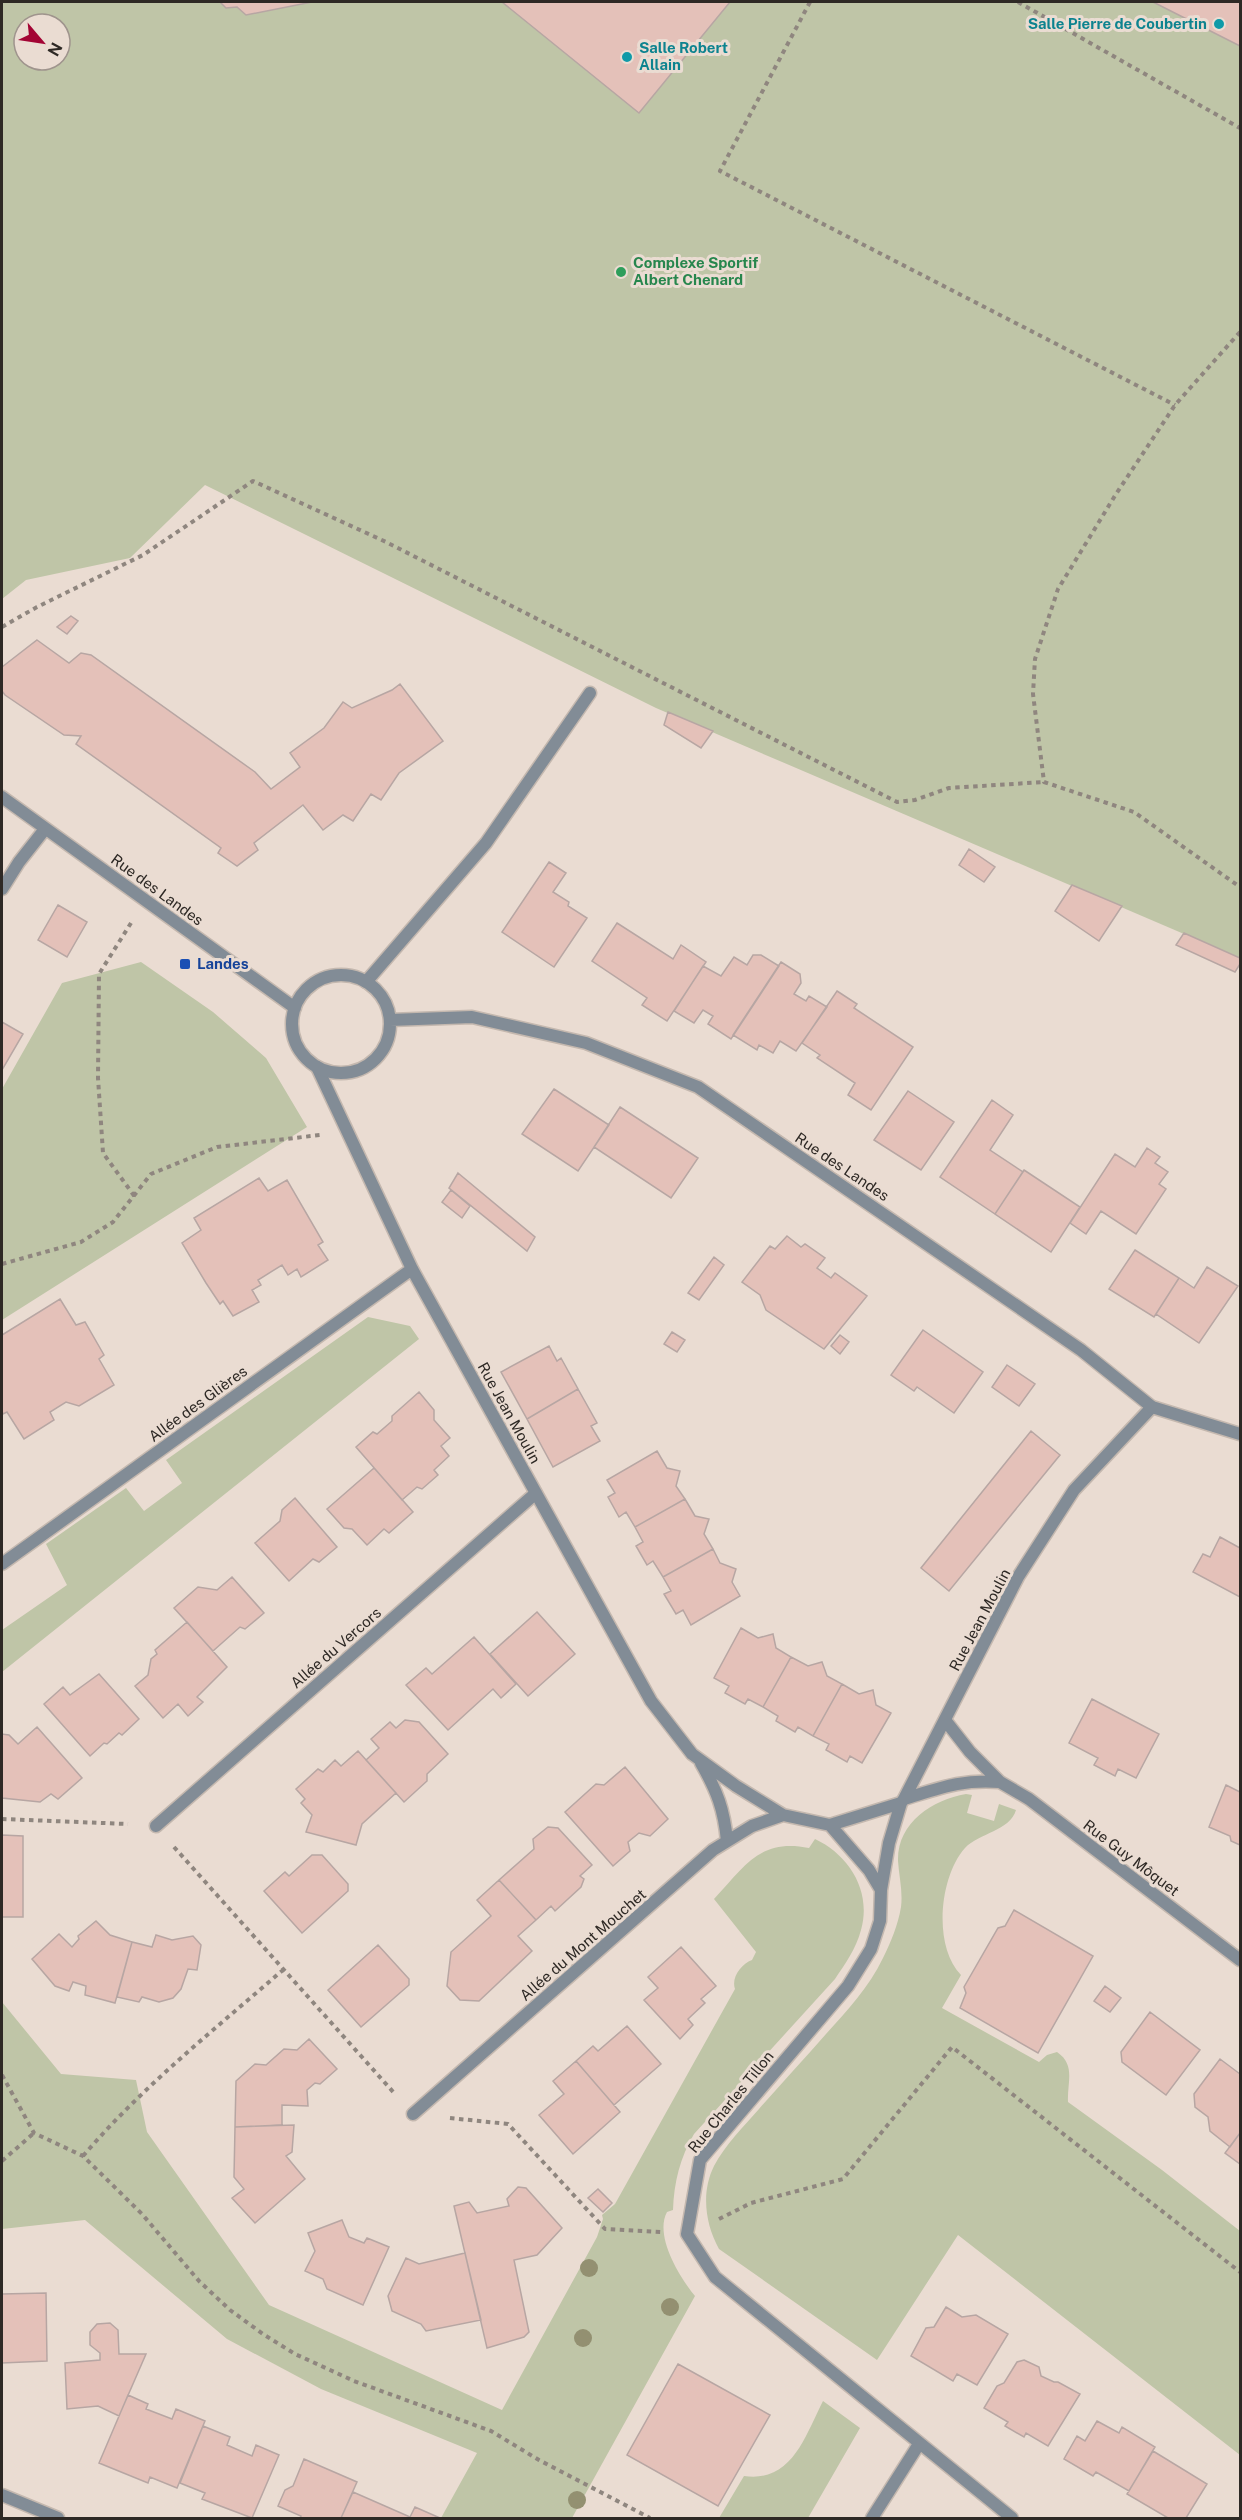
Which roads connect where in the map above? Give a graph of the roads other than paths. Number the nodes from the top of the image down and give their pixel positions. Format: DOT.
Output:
graph roads {
  1 [pos="590,693"];
  2 [pos="2,797"];
  3 [pos="45,829"];
  4 [pos="2,889"];
  5 [pos="366,982"];
  6 [pos="295,1008"];
  7 [pos="390,1020"];
  8 [pos="317,1067"];
  9 [pos="412,1269"];
  10 [pos="1152,1407"];
  11 [pos="1240,1434"];
  12 [pos="536,1493"];
  13 [pos="2,1564"];
  14 [pos="945,1720"];
  15 [pos="699,1760"];
  16 [pos="1000,1782"];
  17 [pos="902,1801"];
  18 [pos="783,1815"];
  19 [pos="830,1825"];
  20 [pos="156,1826"];
  21 [pos="727,1841"];
  22 [pos="881,1890"];
  23 [pos="1240,1960"];
  24 [pos="413,2114"];
  25 [pos="919,2444"];
  26 [pos="2,2495"];
  27 [pos="58,2518"];
  28 [pos="872,2518"];
  29 [pos="1012,2518"];
  1 -- 5 [label="street"];
  2 -- 3 [label="street, Rue des Landes"];
  3 -- 4 [label="street"];
  3 -- 6 [label="street, Rue des Landes"];
  5 -- 6 [label="street"];
  5 -- 7 [label="street"];
  6 -- 8 [label="street"];
  7 -- 8 [label="street"];
  7 -- 10 [label="street, Rue des Landes"];
  8 -- 9 [label="street, Rue Jean Moulin"];
  9 -- 12 [label="street, Rue Jean Moulin"];
  9 -- 13 [label="street, Allée des Glières"];
  10 -- 11 [label="street, Rue des Landes"];
  10 -- 14 [label="street, Rue Jean Moulin"];
  12 -- 15 [label="street, Rue Jean Moulin"];
  12 -- 20 [label="street, Allée du Vercors"];
  14 -- 16 [label="street, Rue Guy Môquet"];
  14 -- 17 [label="street, Rue Jean Moulin"];
  15 -- 18 [label="street, Rue Jean Moulin"];
  15 -- 21 [label="street, Rue Jean Moulin"];
  16 -- 17 [label="street, Rue Guy Môquet"];
  16 -- 23 [label="street, Rue Guy Môquet"];
  17 -- 19 [label="street, Rue Jean Moulin"];
  17 -- 22 [label="street, Rue Charles Tillon"];
  18 -- 19 [label="street, Rue Jean Moulin"];
  18 -- 21 [label="street, Allée du Mont Mouchet"];
  19 -- 22 [label="street"];
  21 -- 24 [label="street, Allée du Mont Mouchet"];
  22 -- 25 [label="street, Rue Charles Tillon"];
  25 -- 28 [label="street"];
  25 -- 29 [label="street"];
  26 -- 27 [label="street"];
}
